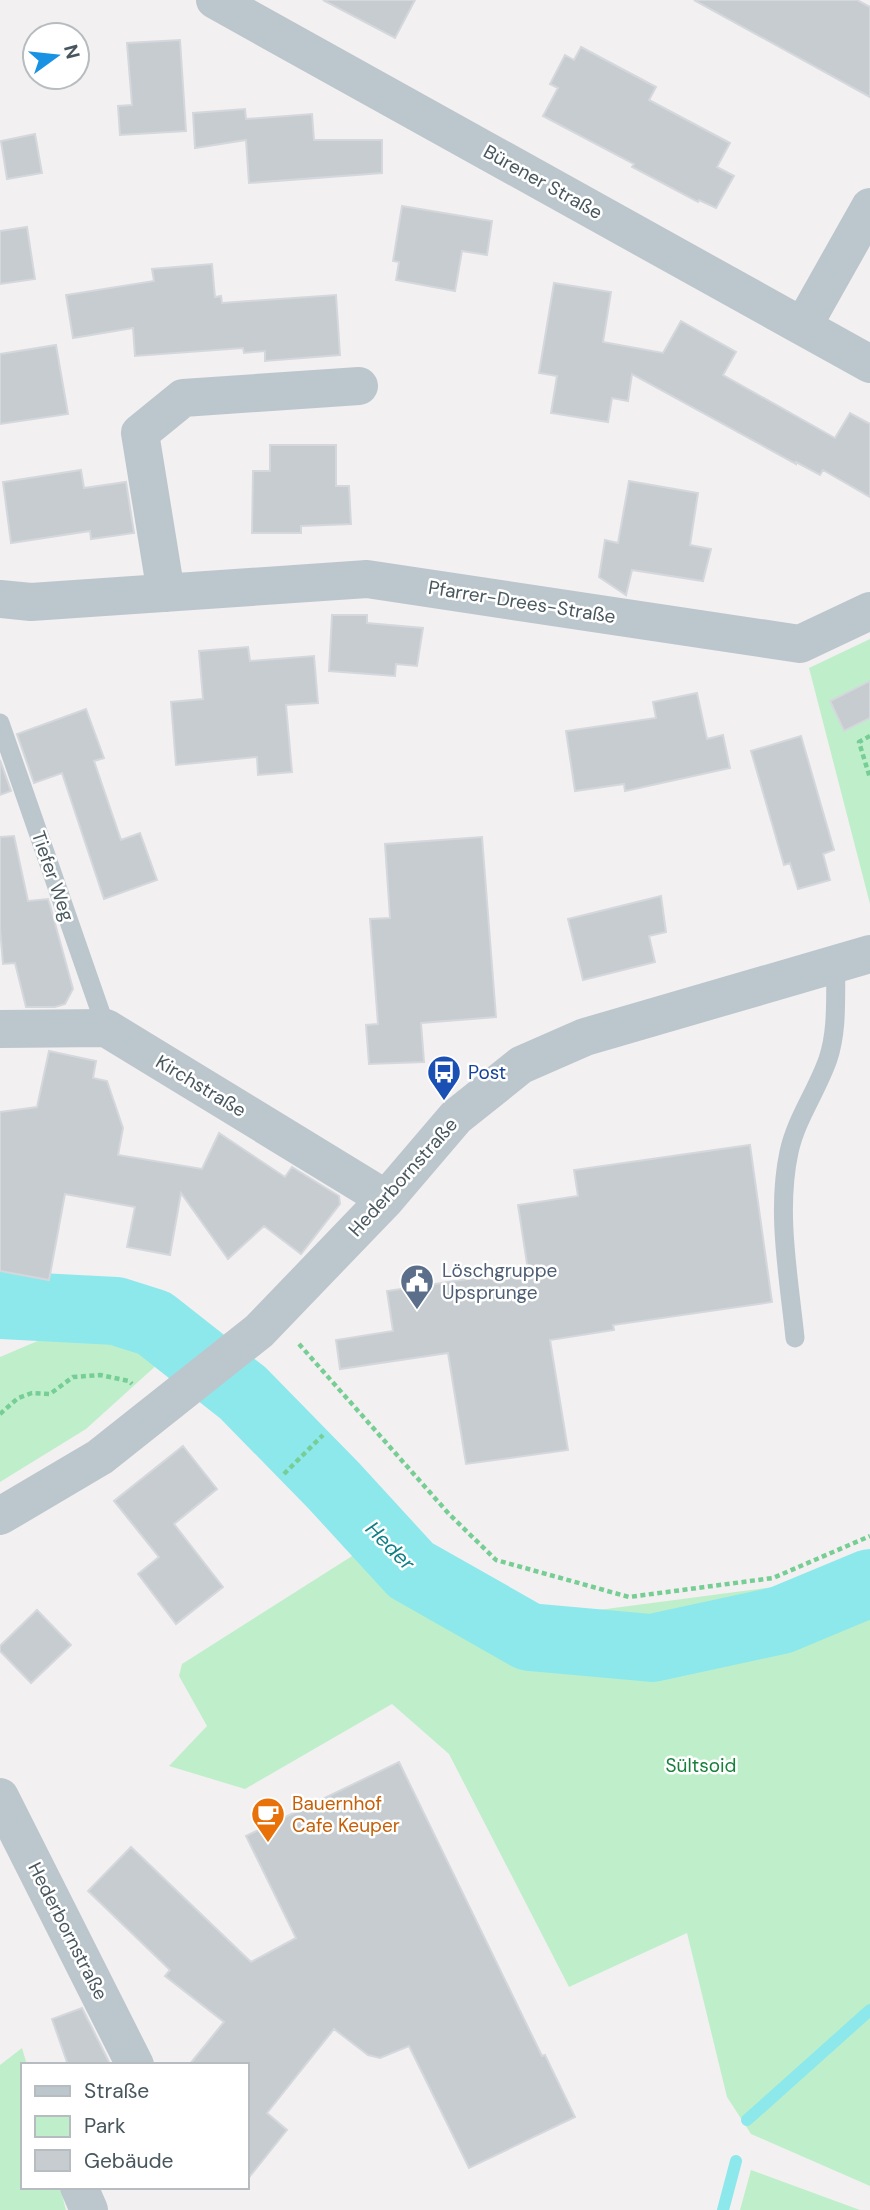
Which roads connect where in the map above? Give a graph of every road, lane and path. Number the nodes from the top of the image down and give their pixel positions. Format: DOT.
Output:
graph roads {
  1 [pos="215,0"];
  2 [pos="870,207"];
  3 [pos="803,326"];
  4 [pos="870,365"];
  5 [pos="359,386"];
  6 [pos="166,593"];
  7 [pos="0,599"];
  8 [pos="870,611"];
  9 [pos="0,723"];
  10 [pos="870,736"];
  11 [pos="870,778"];
  12 [pos="853,959"];
  13 [pos="106,1028"];
  14 [pos="0,1029"];
  15 [pos="386,1199"];
  16 [pos="261,1328"];
  17 [pos="795,1338"];
  18 [pos="170,1401"];
  19 [pos="0,1415"];
  20 [pos="323,1435"];
  21 [pos="284,1474"];
  22 [pos="0,1516"];
  23 [pos="870,1536"];
  24 [pos="0,1797"];
  25 [pos="134,2063"];
  26 [pos="80,2189"];
  27 [pos="89,2210"];
  1 -- 3 [label="street, Bürener Straße"];
  2 -- 3 [label="street"];
  3 -- 4 [label="street, Bürener Straße"];
  5 -- 6 [label="street"];
  6 -- 7 [label="street, Pfarrer-Drees-Straße"];
  6 -- 8 [label="street, Pfarrer-Drees-Straße"];
  9 -- 13 [label="lane, Tiefer Weg"];
  10 -- 11 [label="path"];
  12 -- 15 [label="street, Hederbornstraße"];
  12 -- 17 [label="lane"];
  13 -- 14 [label="street"];
  13 -- 15 [label="street, Kirchstraße"];
  15 -- 16 [label="street, Hederbornstraße"];
  16 -- 18 [label="street, Hederbornstraße"];
  16 -- 23 [label="path"];
  18 -- 19 [label="path"];
  18 -- 22 [label="street, Hederbornstraße"];
  20 -- 21 [label="path"];
  24 -- 25 [label="street, Hederbornstraße"];
  26 -- 27 [label="street"];
}
